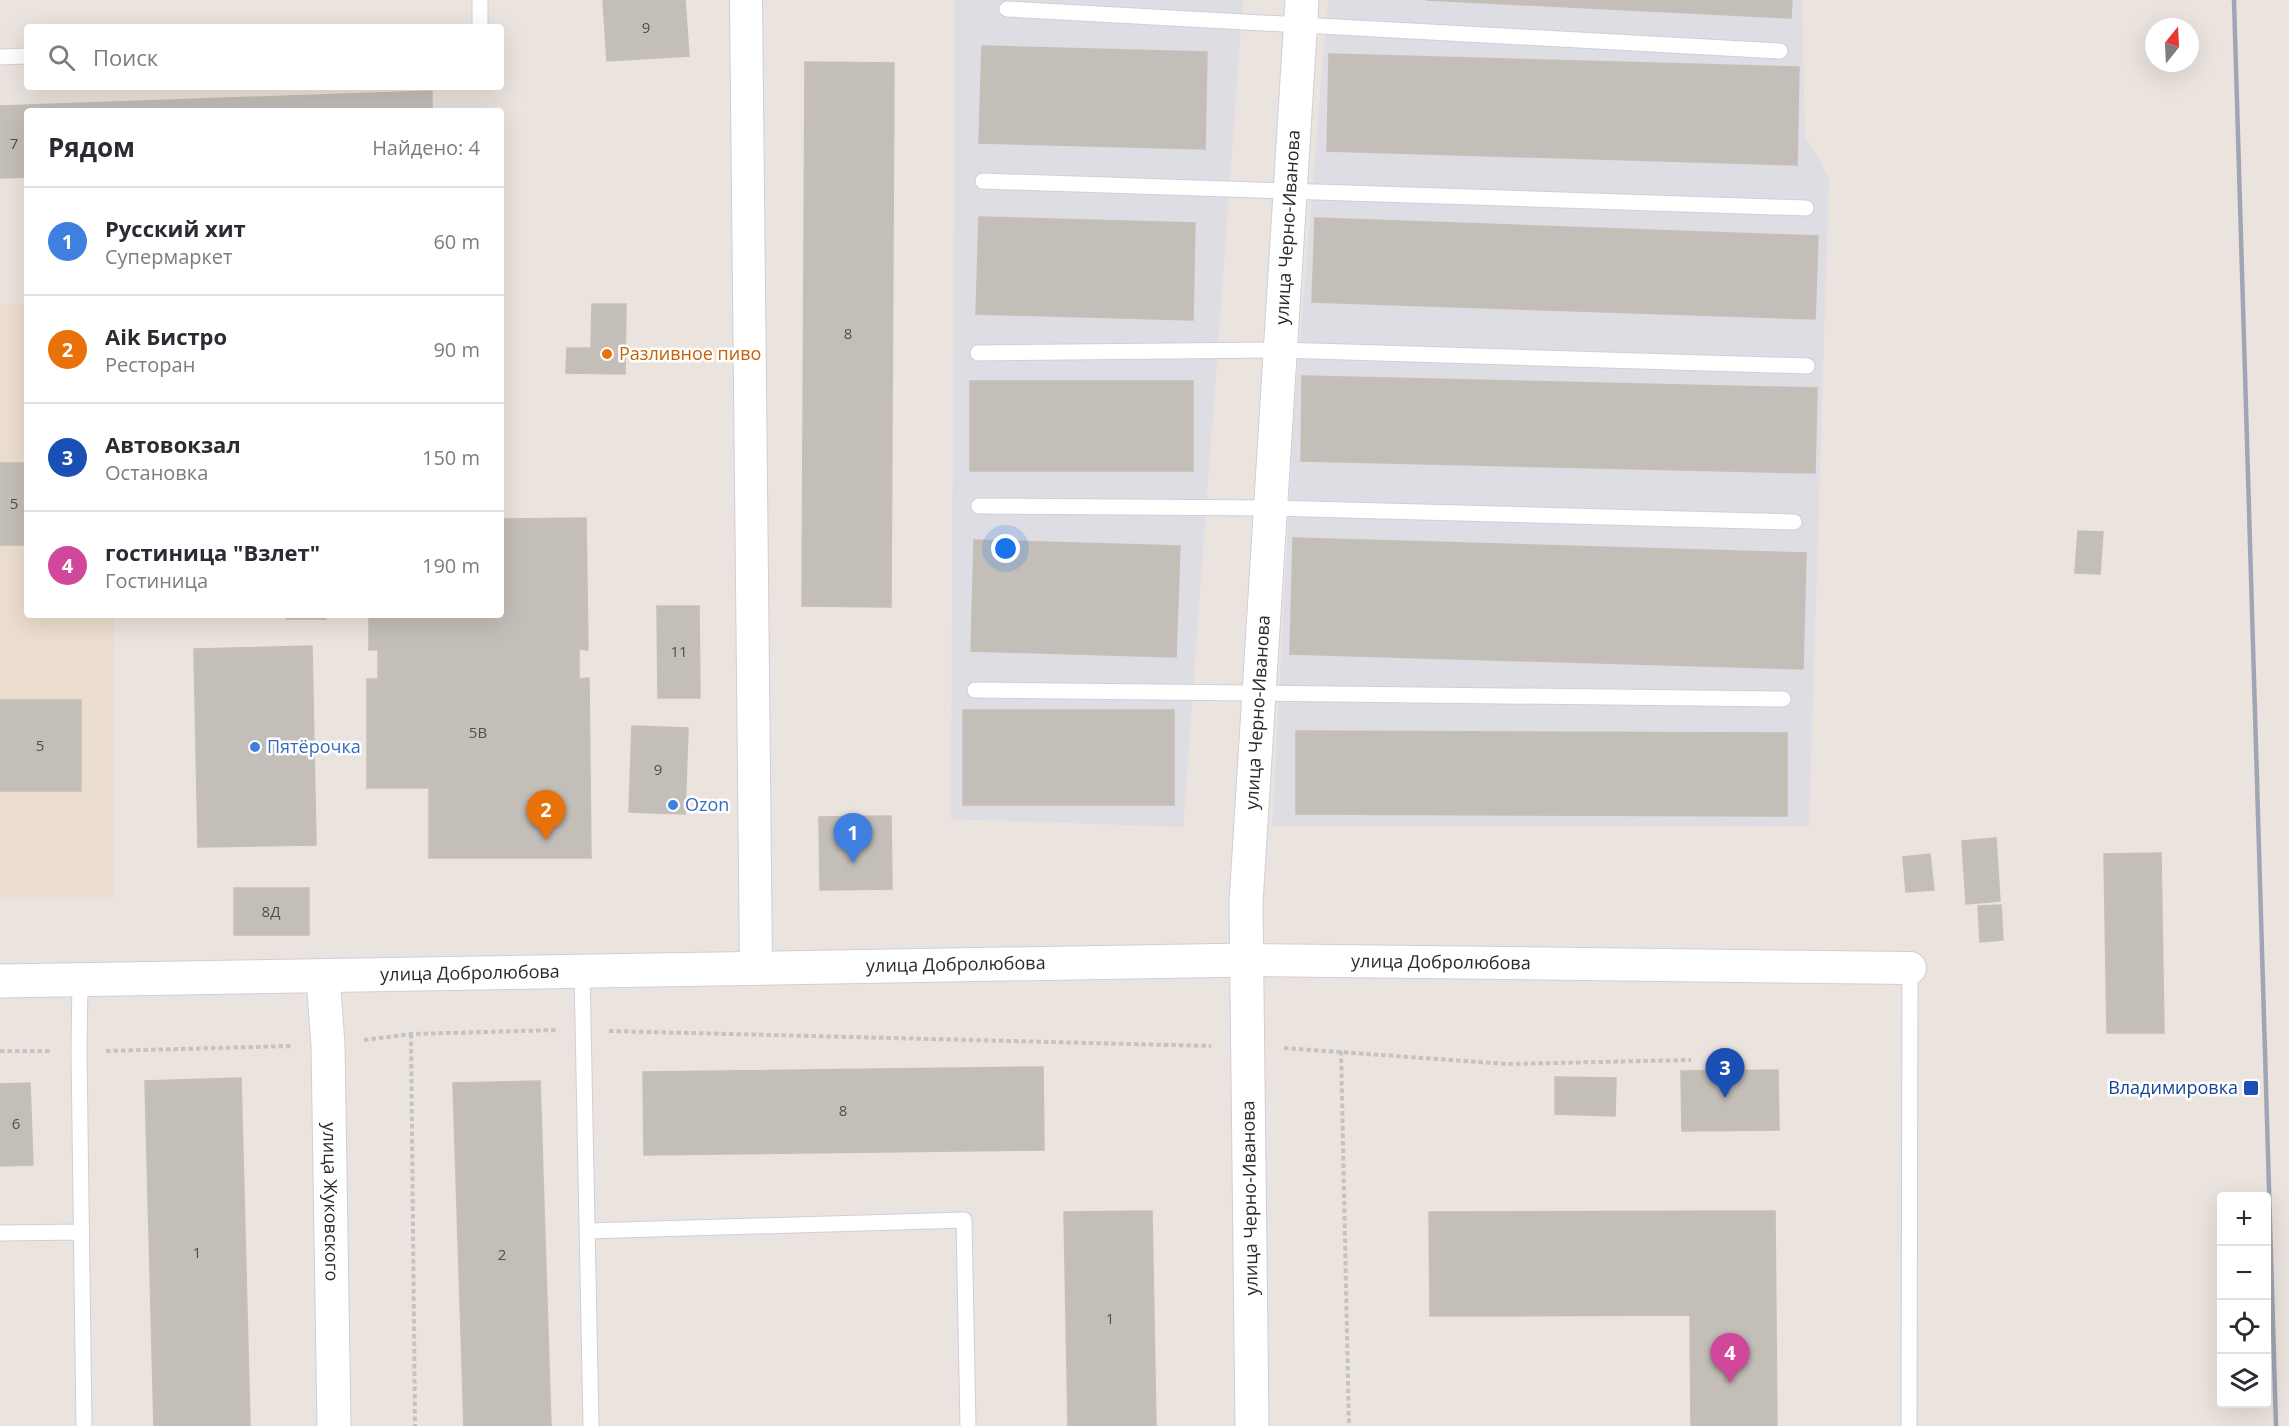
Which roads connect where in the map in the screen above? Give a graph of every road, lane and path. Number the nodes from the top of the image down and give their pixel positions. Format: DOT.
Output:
graph roads {
  1 [pos="480,0"];
  2 [pos="746,0"];
  3 [pos="1007,9"];
  4 [pos="1301,13"];
  5 [pos="480,24"];
  6 [pos="1780,51"];
  7 [pos="24,56"];
  8 [pos="0,57"];
  9 [pos="983,180"];
  10 [pos="1290,189"];
  11 [pos="1806,208"];
  12 [pos="1280,350"];
  13 [pos="978,353"];
  14 [pos="1807,366"];
  15 [pos="979,506"];
  16 [pos="1270,508"];
  17 [pos="1794,522"];
  18 [pos="975,690"];
  19 [pos="1259,694"];
  20 [pos="1783,699"];
  21 [pos="1247,960"];
  22 [pos="756,967"];
  23 [pos="1911,968"];
  24 [pos="582,971"];
  25 [pos="323,977"];
  26 [pos="80,980"];
  27 [pos="0,981"];
  28 [pos="583,1030"];
  29 [pos="411,1034"];
  30 [pos="328,1045"];
  31 [pos="1249,1047"];
  32 [pos="0,1051"];
  33 [pos="79,1051"];
  34 [pos="1341,1051"];
  35 [pos="1691,1060"];
  36 [pos="587,1231"];
  37 [pos="82,1232"];
  38 [pos="0,1233"];
  39 [pos="84,1426"];
  40 [pos="334,1426"];
  41 [pos="415,1426"];
  42 [pos="591,1426"];
  43 [pos="968,1426"];
  44 [pos="1252,1426"];
  45 [pos="1349,1426"];
  46 [pos="1909,1426"];
  1 -- 5 [label="lane"];
  2 -- 22 [label="street"];
  3 -- 4 [label="lane"];
  4 -- 6 [label="lane"];
  4 -- 10 [label="street, улица Черно-Иванова"];
  7 -- 8 [label="lane"];
  9 -- 10 [label="lane"];
  10 -- 11 [label="lane"];
  10 -- 12 [label="street, улица Черно-Иванова"];
  12 -- 13 [label="lane"];
  12 -- 14 [label="lane"];
  12 -- 16 [label="street, улица Черно-Иванова"];
  15 -- 16 [label="lane"];
  16 -- 17 [label="lane"];
  16 -- 19 [label="street, улица Черно-Иванова"];
  18 -- 19 [label="lane"];
  19 -- 20 [label="lane"];
  19 -- 21 [label="street, улица Черно-Иванова"];
  21 -- 22 [label="street, улица Добролюбова"];
  21 -- 23 [label="street, улица Добролюбова"];
  21 -- 31 [label="street, улица Черно-Иванова"];
  22 -- 24 [label="street, улица Добролюбова"];
  23 -- 46 [label="lane"];
  24 -- 25 [label="street, улица Добролюбова"];
  24 -- 28 [label="lane"];
  25 -- 26 [label="street, улица Добролюбова"];
  25 -- 30 [label="street, улица Жуковского"];
  26 -- 27 [label="street, улица Добролюбова"];
  26 -- 33 [label="lane"];
  28 -- 29 [label="path"];
  28 -- 31 [label="path"];
  28 -- 36 [label="lane"];
  29 -- 30 [label="path"];
  29 -- 41 [label="path"];
  30 -- 33 [label="path"];
  30 -- 40 [label="street, улица Жуковского"];
  31 -- 34 [label="path"];
  31 -- 44 [label="street, улица Черно-Иванова"];
  32 -- 33 [label="path"];
  33 -- 37 [label="lane"];
  34 -- 35 [label="path"];
  34 -- 45 [label="path"];
  36 -- 42 [label="lane"];
  36 -- 43 [label="lane"];
  37 -- 38 [label="lane"];
  37 -- 39 [label="lane"];
}
